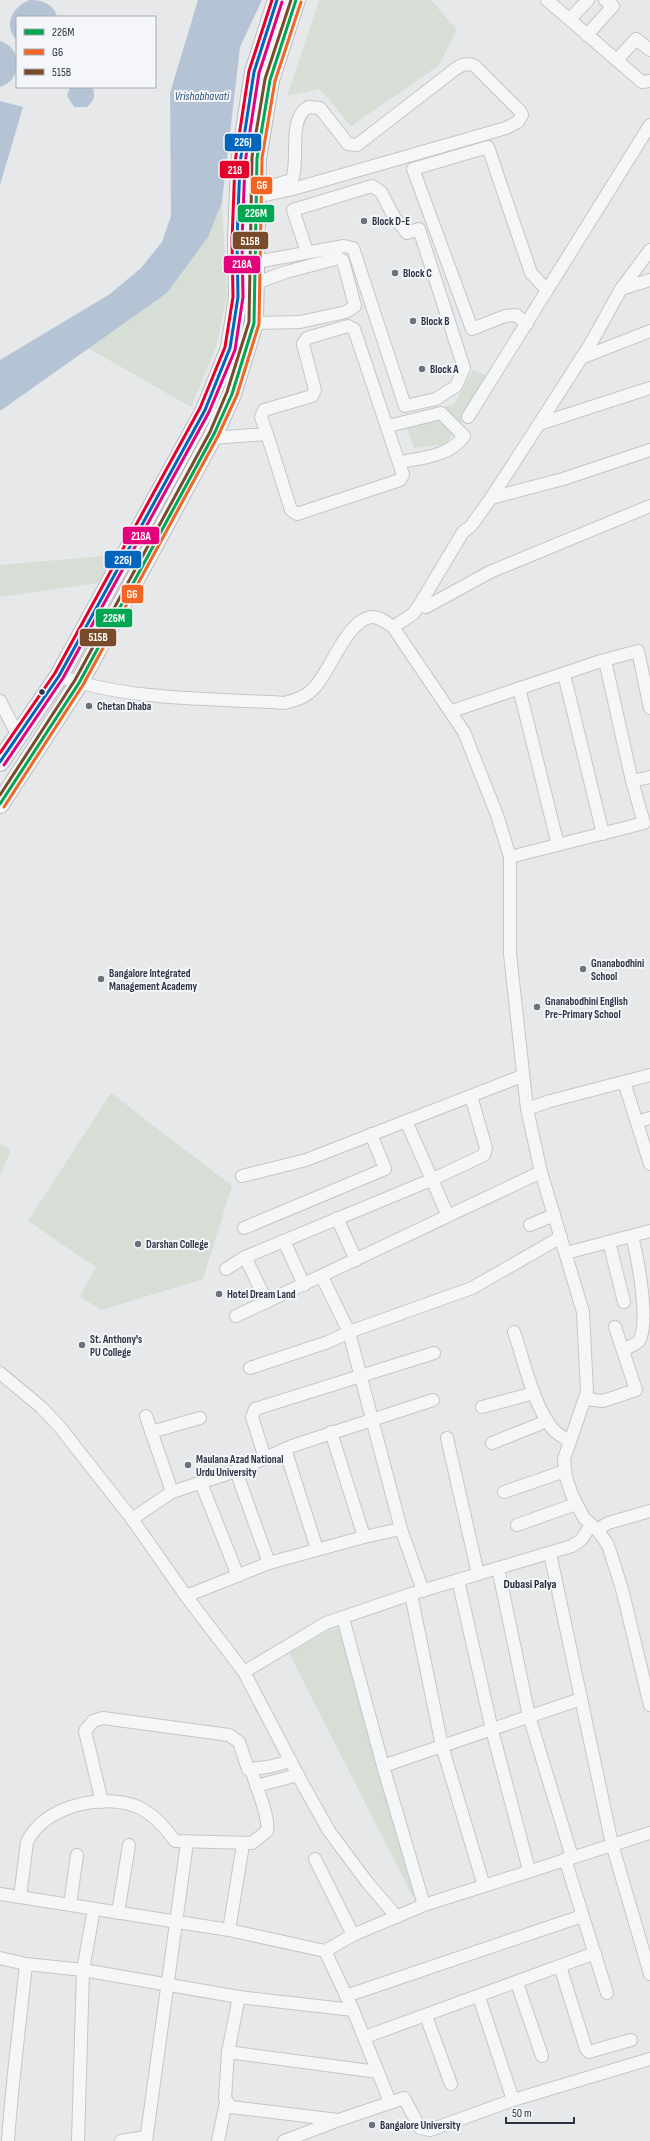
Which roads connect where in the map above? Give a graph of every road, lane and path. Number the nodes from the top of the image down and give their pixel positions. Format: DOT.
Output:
graph roads {
  1 [pos="277,0"];
  2 [pos="296,0"];
  3 [pos="547,0"];
  4 [pos="588,0"];
  5 [pos="605,0"];
  6 [pos="570,19"];
  7 [pos="587,35"];
  8 [pos="650,50"];
  9 [pos="617,60"];
  10 [pos="650,81"];
  11 [pos="650,124"];
  12 [pos="292,185"];
  13 [pos="256,194"];
  14 [pos="650,250"];
  15 [pos="307,252"];
  16 [pos="256,262"];
  17 [pos="650,280"];
  18 [pos="256,283"];
  19 [pos="622,289"];
  20 [pos="547,290"];
  21 [pos="254,323"];
  22 [pos="527,324"];
  23 [pos="650,331"];
  24 [pos="581,358"];
  25 [pos="650,388"];
  26 [pos="468,417"];
  27 [pos="539,424"];
  28 [pos="388,426"];
  29 [pos="266,434"];
  30 [pos="212,438"];
  31 [pos="650,450"];
  32 [pos="400,462"];
  33 [pos="491,498"];
  34 [pos="650,506"];
  35 [pos="471,526"];
  36 [pos="426,607"];
  37 [pos="393,628"];
  38 [pos="601,661"];
  39 [pos="564,674"];
  40 [pos="59,676"];
  41 [pos="79,683"];
  42 [pos="519,688"];
  43 [pos="0,701"];
  44 [pos="650,708"];
  45 [pos="452,711"];
  46 [pos="18,736"];
  47 [pos="0,762"];
  48 [pos="650,777"];
  49 [pos="632,781"];
  50 [pos="0,804"];
  51 [pos="647,822"];
  52 [pos="603,834"];
  53 [pos="558,845"];
  54 [pos="510,857"];
  55 [pos="650,1075"];
  56 [pos="522,1076"];
  57 [pos="624,1082"];
  58 [pos="471,1096"];
  59 [pos="527,1109"];
  60 [pos="650,1118"];
  61 [pos="406,1121"];
  62 [pos="637,1122"];
  63 [pos="371,1134"];
  64 [pos="650,1164"];
  65 [pos="541,1172"];
  66 [pos="242,1176"];
  67 [pos="431,1180"];
  68 [pos="554,1215"];
  69 [pos="448,1216"];
  70 [pos="337,1218"];
  71 [pos="530,1226"];
  72 [pos="244,1228"];
  73 [pos="650,1231"];
  74 [pos="632,1236"];
  75 [pos="560,1237"];
  76 [pos="284,1241"];
  77 [pos="609,1242"];
  78 [pos="566,1253"];
  79 [pos="245,1257"];
  80 [pos="356,1260"];
  81 [pos="226,1269"];
  82 [pos="322,1277"];
  83 [pos="304,1285"];
  84 [pos="267,1302"];
  85 [pos="624,1302"];
  86 [pos="236,1316"];
  87 [pos="615,1327"];
  88 [pos="349,1332"];
  89 [pos="514,1332"];
  90 [pos="623,1350"];
  91 [pos="434,1353"];
  92 [pos="250,1368"];
  93 [pos="0,1373"];
  94 [pos="361,1376"];
  95 [pos="534,1393"];
  96 [pos="585,1399"];
  97 [pos="433,1400"];
  98 [pos="482,1407"];
  99 [pos="146,1416"];
  100 [pos="200,1418"];
  101 [pos="373,1419"];
  102 [pos="547,1421"];
  103 [pos="152,1432"];
  104 [pos="331,1432"];
  105 [pos="447,1438"];
  106 [pos="570,1441"];
  107 [pos="492,1443"];
  108 [pos="285,1449"];
  109 [pos="265,1458"];
  110 [pos="236,1471"];
  111 [pos="565,1471"];
  112 [pos="201,1483"];
  113 [pos="172,1492"];
  114 [pos="504,1492"];
  115 [pos="576,1504"];
  116 [pos="650,1511"];
  117 [pos="132,1519"];
  118 [pos="517,1525"];
  119 [pos="594,1527"];
  120 [pos="401,1529"];
  121 [pos="364,1537"];
  122 [pos="317,1549"];
  123 [pos="550,1553"];
  124 [pos="269,1563"];
  125 [pos="498,1568"];
  126 [pos="478,1574"];
  127 [pos="238,1576"];
  128 [pos="458,1580"];
  129 [pos="423,1591"];
  130 [pos="411,1594"];
  131 [pos="186,1596"];
  132 [pos="343,1618"];
  133 [pos="244,1672"];
  134 [pos="581,1699"];
  135 [pos="650,1705"];
  136 [pos="529,1716"];
  137 [pos="492,1730"];
  138 [pos="442,1746"];
  139 [pos="291,1761"];
  140 [pos="383,1766"];
  141 [pos="250,1769"];
  142 [pos="298,1775"];
  143 [pos="256,1786"];
  144 [pos="102,1802"];
  145 [pos="650,1833"];
  146 [pos="612,1844"];
  147 [pos="129,1845"];
  148 [pos="186,1850"];
  149 [pos="242,1851"];
  150 [pos="77,1855"];
  151 [pos="568,1858"];
  152 [pos="315,1859"];
  153 [pos="529,1870"];
  154 [pos="484,1886"];
  155 [pos="0,1894"];
  156 [pos="20,1897"];
  157 [pos="70,1905"];
  158 [pos="424,1905"];
  159 [pos="94,1909"];
  160 [pos="118,1913"];
  161 [pos="582,1916"];
  162 [pos="397,1917"];
  163 [pos="176,1922"];
  164 [pos="229,1930"];
  165 [pos="354,1935"];
  166 [pos="325,1951"];
  167 [pos="595,1953"];
  168 [pos="0,1958"];
  169 [pos="26,1964"];
  170 [pos="560,1966"];
  171 [pos="83,1970"];
  172 [pos="650,1974"];
  173 [pos="516,1983"];
  174 [pos="167,1985"];
  175 [pos="607,1993"];
  176 [pos="346,1996"];
  177 [pos="479,1996"];
  178 [pos="239,1997"];
  179 [pos="353,2010"];
  180 [pos="426,2016"];
  181 [pos="364,2037"];
  182 [pos="631,2040"];
  183 [pos="228,2052"];
  184 [pos="542,2056"];
  185 [pos="650,2059"];
  186 [pos="378,2072"];
  187 [pos="451,2084"];
  188 [pos="513,2100"];
  189 [pos="226,2102"];
  190 [pos="390,2102"];
  191 [pos="339,2120"];
  192 [pos="146,2139"];
  193 [pos="8,2141"];
  194 [pos="78,2141"];
  195 [pos="121,2141"];
  196 [pos="218,2141"];
  197 [pos="284,2141"];
  1 -- 40 [label="highway"];
  2 -- 13 [label="highway"];
  3 -- 6 [label="street"];
  4 -- 6 [label="street"];
  5 -- 7 [label="street"];
  6 -- 7 [label="street"];
  7 -- 9 [label="street"];
  8 -- 9 [label="street"];
  9 -- 10 [label="street"];
  11 -- 20 [label="street"];
  12 -- 12 [label="street"];
  12 -- 13 [label="street"];
  13 -- 16 [label="highway"];
  14 -- 19 [label="street"];
  15 -- 15 [label="street"];
  15 -- 16 [label="street"];
  16 -- 18 [label="highway"];
  17 -- 19 [label="street"];
  18 -- 21 [label="highway"];
  18 -- 21 [label="street"];
  19 -- 24 [label="street"];
  20 -- 22 [label="street"];
  20 -- 22 [label="street"];
  21 -- 30 [label="highway"];
  22 -- 26 [label="street"];
  23 -- 24 [label="street"];
  24 -- 27 [label="street"];
  25 -- 27 [label="street"];
  27 -- 33 [label="street"];
  28 -- 29 [label="street"];
  28 -- 32 [label="street"];
  28 -- 32 [label="street"];
  29 -- 30 [label="street"];
  29 -- 32 [label="street"];
  30 -- 41 [label="highway"];
  31 -- 33 [label="street"];
  33 -- 35 [label="street"];
  34 -- 36 [label="street"];
  35 -- 36 [label="street"];
  35 -- 37 [label="street"];
  36 -- 37 [label="street"];
  37 -- 41 [label="street"];
  37 -- 45 [label="street"];
  38 -- 39 [label="street"];
  38 -- 44 [label="street"];
  38 -- 49 [label="street"];
  39 -- 42 [label="street"];
  39 -- 52 [label="street"];
  40 -- 41 [label="street"];
  40 -- 46 [label="highway"];
  41 -- 50 [label="highway"];
  42 -- 45 [label="street"];
  42 -- 53 [label="street"];
  43 -- 46 [label="street"];
  45 -- 54 [label="street"];
  46 -- 47 [label="highway"];
  48 -- 49 [label="street"];
  49 -- 51 [label="street"];
  51 -- 52 [label="street"];
  52 -- 53 [label="street"];
  53 -- 54 [label="street"];
  54 -- 56 [label="street"];
  55 -- 57 [label="street"];
  56 -- 58 [label="street"];
  56 -- 59 [label="street"];
  57 -- 59 [label="street"];
  57 -- 62 [label="street"];
  58 -- 61 [label="street"];
  58 -- 67 [label="street"];
  59 -- 65 [label="street"];
  60 -- 62 [label="street"];
  61 -- 63 [label="street"];
  61 -- 67 [label="street"];
  62 -- 64 [label="street"];
  63 -- 66 [label="street"];
  63 -- 72 [label="street"];
  65 -- 68 [label="street"];
  65 -- 69 [label="street"];
  67 -- 69 [label="street"];
  67 -- 70 [label="street"];
  68 -- 71 [label="street"];
  68 -- 75 [label="street"];
  69 -- 80 [label="street"];
  70 -- 76 [label="street"];
  70 -- 80 [label="street"];
  73 -- 74 [label="street"];
  74 -- 77 [label="street"];
  74 -- 90 [label="street"];
  75 -- 78 [label="street"];
  75 -- 88 [label="street"];
  76 -- 79 [label="street"];
  76 -- 83 [label="street"];
  77 -- 78 [label="street"];
  77 -- 85 [label="street"];
  78 -- 96 [label="street"];
  79 -- 81 [label="street"];
  79 -- 84 [label="street"];
  80 -- 82 [label="street"];
  82 -- 83 [label="street"];
  82 -- 88 [label="street"];
  83 -- 84 [label="street"];
  84 -- 86 [label="street"];
  87 -- 90 [label="street"];
  88 -- 92 [label="street"];
  88 -- 94 [label="street"];
  89 -- 95 [label="street"];
  90 -- 96 [label="street"];
  91 -- 94 [label="street"];
  93 -- 117 [label="street"];
  94 -- 101 [label="street"];
  94 -- 109 [label="street"];
  95 -- 98 [label="street"];
  95 -- 102 [label="street"];
  96 -- 106 [label="street"];
  97 -- 101 [label="street"];
  99 -- 103 [label="street"];
  100 -- 103 [label="street"];
  101 -- 104 [label="street"];
  101 -- 120 [label="street"];
  102 -- 106 [label="street"];
  102 -- 107 [label="street"];
  103 -- 113 [label="street"];
  104 -- 108 [label="street"];
  104 -- 121 [label="street"];
  105 -- 126 [label="street"];
  106 -- 111 [label="street"];
  108 -- 109 [label="street"];
  108 -- 122 [label="street"];
  109 -- 110 [label="street"];
  110 -- 112 [label="street"];
  110 -- 124 [label="street"];
  111 -- 114 [label="street"];
  111 -- 115 [label="street"];
  112 -- 113 [label="street"];
  112 -- 127 [label="street"];
  113 -- 117 [label="street"];
  115 -- 118 [label="street"];
  115 -- 119 [label="street"];
  116 -- 119 [label="street"];
  117 -- 131 [label="street"];
  119 -- 123 [label="street"];
  119 -- 135 [label="street"];
  120 -- 121 [label="street"];
  120 -- 129 [label="street"];
  121 -- 122 [label="street"];
  122 -- 124 [label="street"];
  123 -- 125 [label="street"];
  123 -- 134 [label="street"];
  124 -- 127 [label="street"];
  125 -- 126 [label="street"];
  125 -- 136 [label="street"];
  126 -- 128 [label="street"];
  127 -- 131 [label="street"];
  128 -- 129 [label="street"];
  128 -- 137 [label="street"];
  129 -- 130 [label="street"];
  130 -- 132 [label="street"];
  130 -- 138 [label="street"];
  131 -- 133 [label="street"];
  132 -- 133 [label="street"];
  132 -- 140 [label="street"];
  133 -- 139 [label="street"];
  134 -- 136 [label="street"];
  134 -- 146 [label="street"];
  136 -- 137 [label="street"];
  136 -- 151 [label="street"];
  137 -- 138 [label="street"];
  137 -- 153 [label="street"];
  138 -- 140 [label="street"];
  138 -- 154 [label="street"];
  139 -- 141 [label="street"];
  139 -- 142 [label="street"];
  140 -- 158 [label="street"];
  141 -- 143 [label="street"];
  141 -- 144 [label="street"];
  142 -- 143 [label="street"];
  142 -- 162 [label="street"];
  143 -- 144 [label="street"];
  144 -- 156 [label="street"];
  145 -- 146 [label="street"];
  146 -- 151 [label="street"];
  146 -- 172 [label="street"];
  147 -- 160 [label="street"];
  148 -- 163 [label="street"];
  149 -- 164 [label="street"];
  150 -- 157 [label="street"];
  151 -- 153 [label="street"];
  151 -- 161 [label="street"];
  152 -- 165 [label="street"];
  153 -- 154 [label="street"];
  154 -- 158 [label="street"];
  155 -- 156 [label="street"];
  156 -- 157 [label="street"];
  157 -- 159 [label="street"];
  158 -- 162 [label="street"];
  159 -- 160 [label="street"];
  159 -- 171 [label="street"];
  160 -- 163 [label="street"];
  161 -- 167 [label="street"];
  161 -- 176 [label="street"];
  162 -- 165 [label="street"];
  163 -- 164 [label="street"];
  163 -- 174 [label="street"];
  164 -- 166 [label="street"];
  165 -- 166 [label="street"];
  166 -- 176 [label="street"];
  167 -- 170 [label="street"];
  167 -- 175 [label="street"];
  168 -- 169 [label="street"];
  169 -- 171 [label="street"];
  169 -- 193 [label="street"];
  170 -- 173 [label="street"];
  170 -- 182 [label="street"];
  171 -- 174 [label="street"];
  171 -- 194 [label="street"];
  173 -- 177 [label="street"];
  173 -- 184 [label="street"];
  174 -- 178 [label="street"];
  174 -- 192 [label="street"];
  176 -- 179 [label="street"];
  177 -- 180 [label="street"];
  177 -- 188 [label="street"];
  178 -- 179 [label="street"];
  178 -- 183 [label="street"];
  179 -- 181 [label="street"];
  180 -- 181 [label="street"];
  180 -- 187 [label="street"];
  181 -- 186 [label="street"];
  183 -- 186 [label="street"];
  183 -- 189 [label="street"];
  185 -- 188 [label="street"];
  186 -- 190 [label="street"];
  188 -- 190 [label="street"];
  189 -- 191 [label="street"];
  189 -- 196 [label="street"];
  190 -- 191 [label="street"];
  191 -- 197 [label="street"];
  192 -- 195 [label="street"];
}
